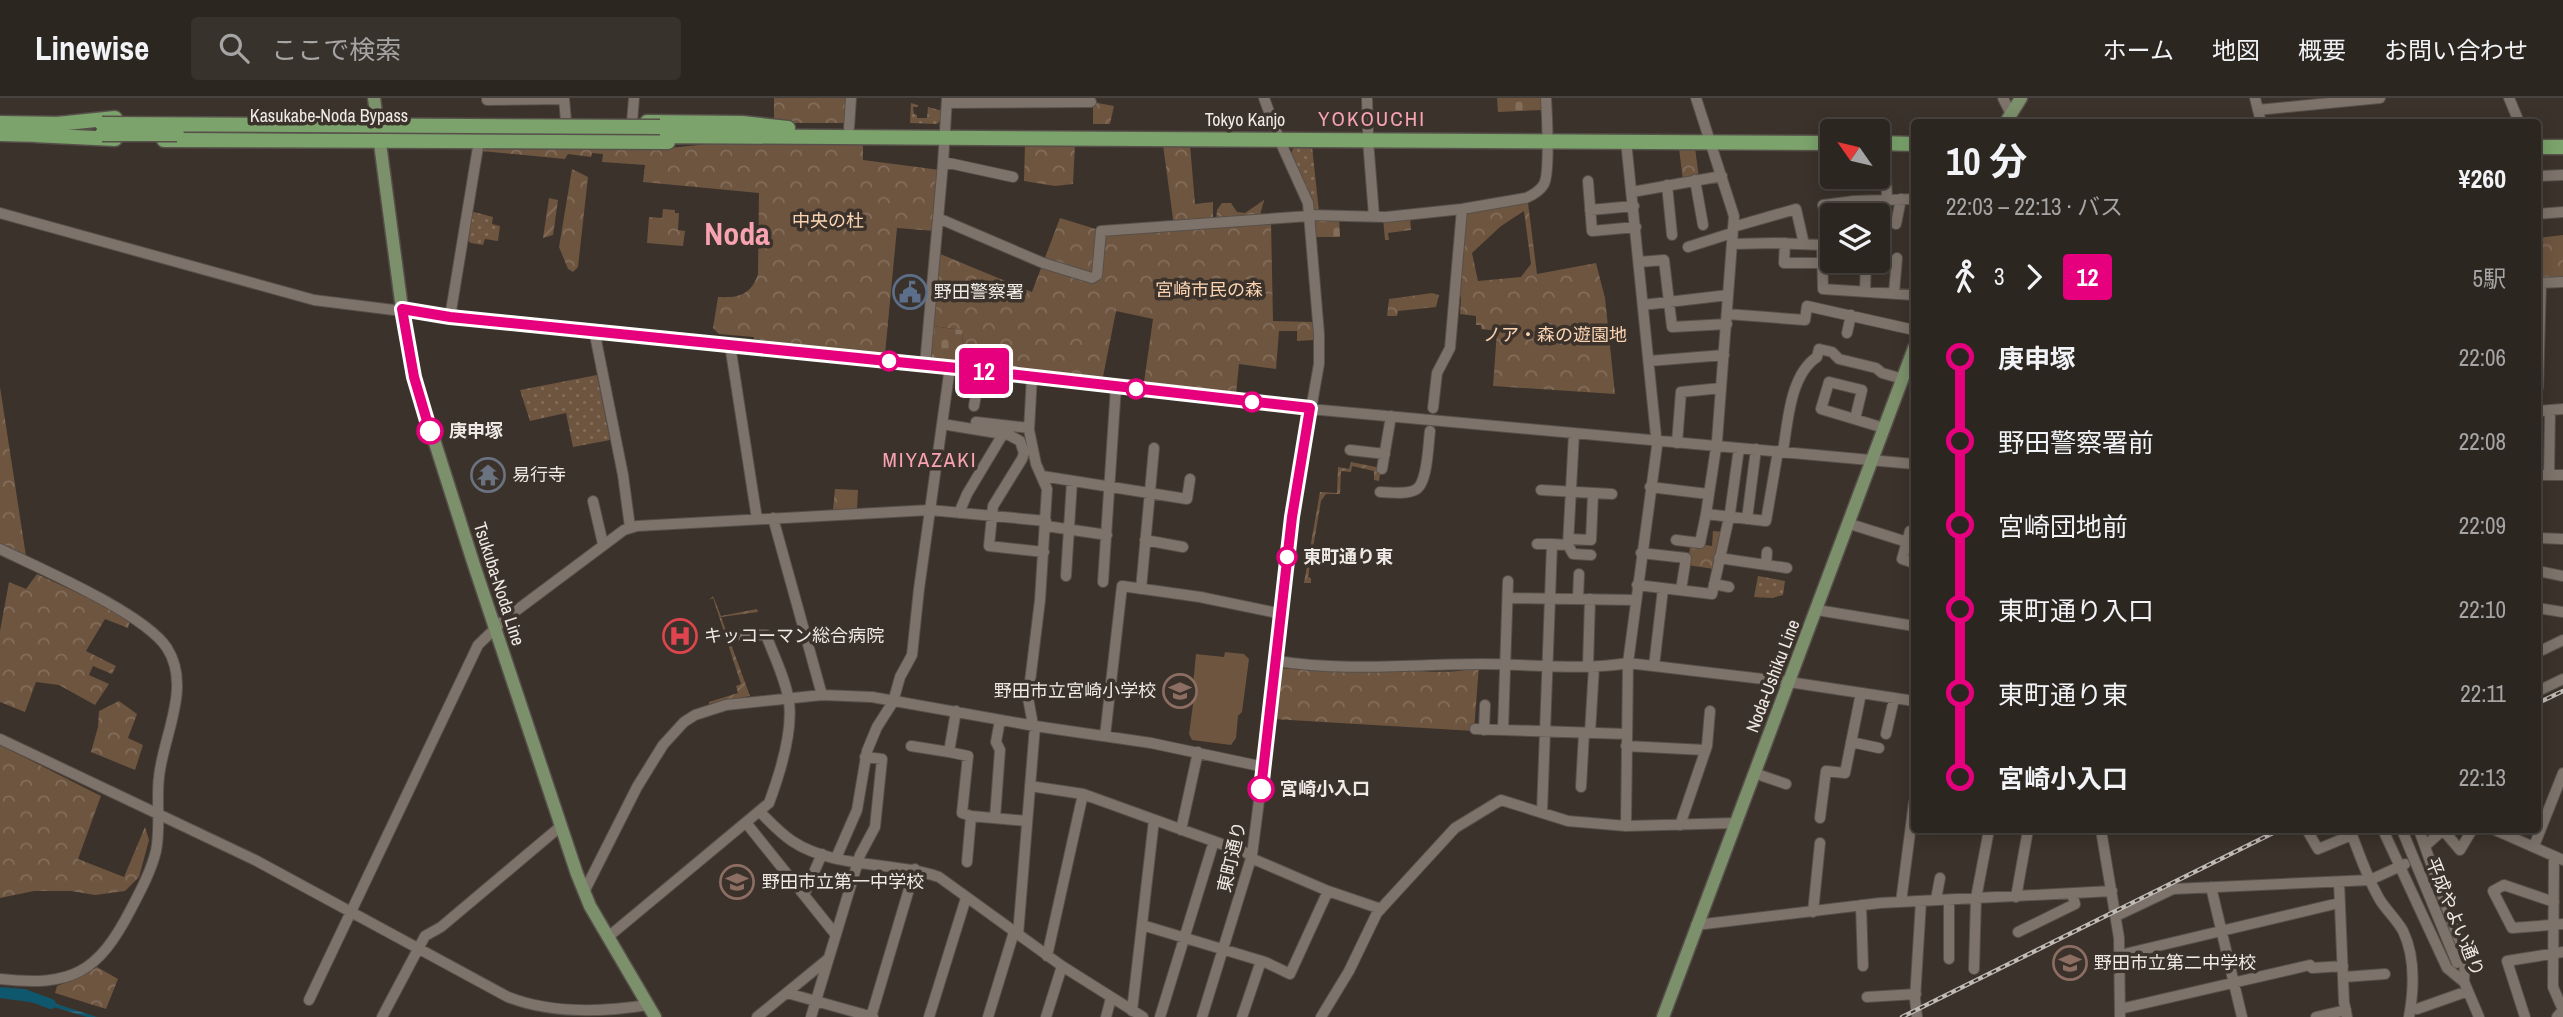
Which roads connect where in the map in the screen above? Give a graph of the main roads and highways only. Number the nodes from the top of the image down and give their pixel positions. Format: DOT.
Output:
graph roads {
  1 [pos="374,98"];
  2 [pos="2021,98"];
  3 [pos="2009,118"];
  4 [pos="376,119"];
  5 [pos="0,123"];
  6 [pos="57,124"];
  7 [pos="789,128"];
  8 [pos="102,129"];
  9 [pos="659,132"];
  10 [pos="0,134"];
  11 [pos="945,134"];
  12 [pos="33,135"];
  13 [pos="1820,135"];
  14 [pos="1890,135"];
  15 [pos="1911,135"];
  16 [pos="722,136"];
  17 [pos="1547,137"];
  18 [pos="1709,138"];
  19 [pos="2541,139"];
  20 [pos="2563,140"];
  21 [pos="379,141"];
  22 [pos="1820,143"];
  23 [pos="1890,143"];
  24 [pos="1911,144"];
  25 [pos="2541,147"];
  26 [pos="2563,147"];
  27 [pos="1911,356"];
  28 [pos="655,1017"];
  29 [pos="1662,1017"];
  1 -- 4 [label="main road, Tsukuba-Noda Line"];
  2 -- 3 [label="main road"];
  4 -- 6 [label="highway"];
  4 -- 7 [label="highway"];
  4 -- 21 [label="main road, Tsukuba-Noda Line"];
  5 -- 6 [label="highway, Kasukabe-Noda Bypass"];
  6 -- 8 [label="highway, Kasukabe-Noda Bypass"];
  7 -- 9 [label="highway, Tokyo Kanjo"];
  7 -- 11 [label="highway, Tokyo Kanjo"];
  8 -- 9 [label="highway, Kasukabe-Noda Bypass, bridge"];
  8 -- 12 [label="highway, Kasukabe-Noda Bypass"];
  9 -- 16 [label="highway, Tokyo Kanjo"];
  10 -- 12 [label="highway, Kasukabe-Noda Bypass"];
  11 -- 16 [label="highway, Tokyo Kanjo"];
  11 -- 17 [label="highway, Tokyo Kanjo"];
  12 -- 21 [label="highway"];
  13 -- 18 [label="highway, Tokyo Kanjo"];
  14 -- 15 [label="highway"];
  16 -- 21 [label="highway"];
  17 -- 18 [label="highway, Tokyo Kanjo"];
  17 -- 18 [label="highway, Tokyo Kanjo"];
  18 -- 22 [label="highway, Tokyo Kanjo"];
  19 -- 20 [label="highway"];
  21 -- 28 [label="main road, Tsukuba-Noda Line"];
  23 -- 24 [label="highway"];
  25 -- 26 [label="highway"];
  27 -- 29 [label="main road, Noda-Ushiku Line"];
}
